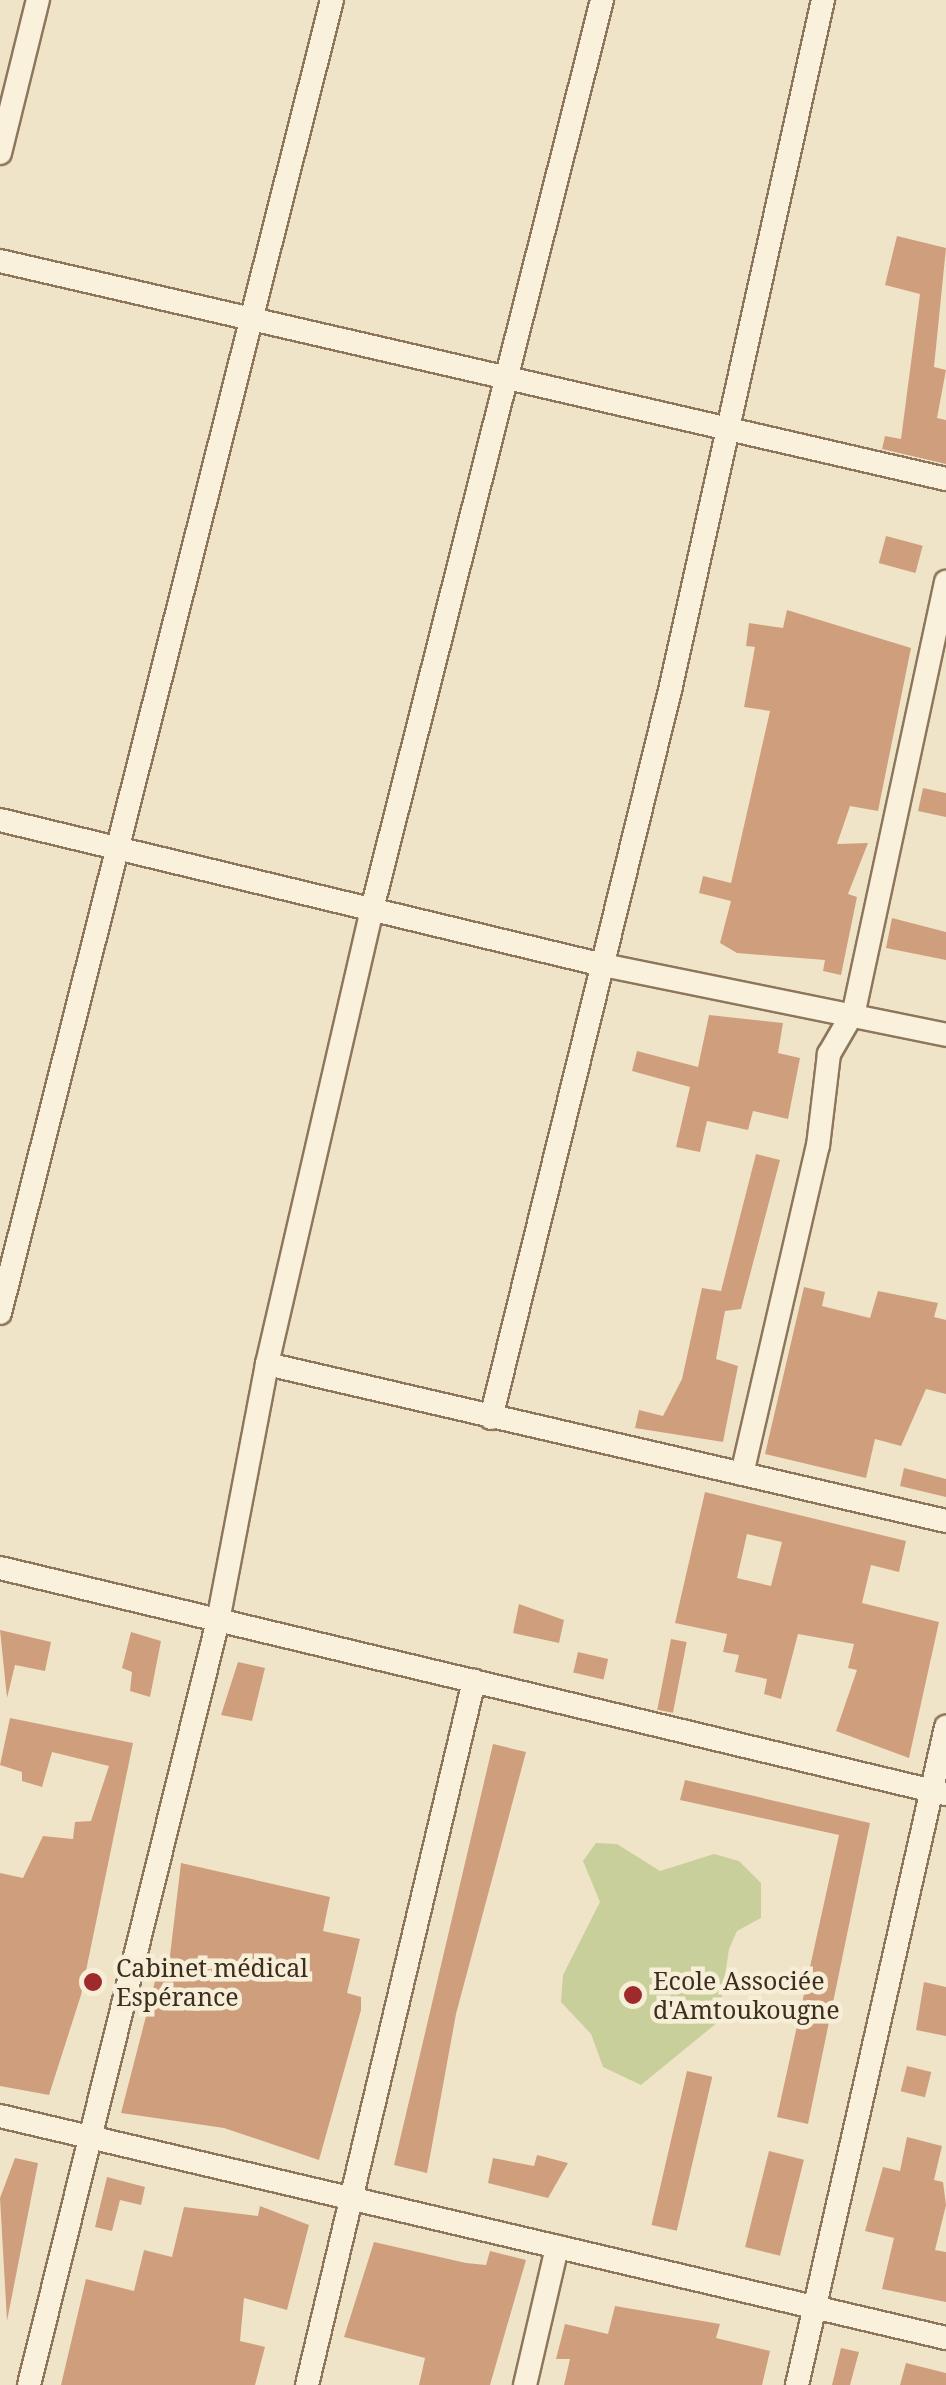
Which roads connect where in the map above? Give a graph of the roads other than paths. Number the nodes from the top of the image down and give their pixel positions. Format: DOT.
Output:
graph roads {
  1 [pos="38,0"];
  2 [pos="332,0"];
  3 [pos="602,0"];
  4 [pos="823,0"];
  5 [pos="0,153"];
  6 [pos="0,261"];
  7 [pos="250,319"];
  8 [pos="502,377"];
  9 [pos="728,430"];
  10 [pos="946,479"];
  11 [pos="946,582"];
  12 [pos="0,820"];
  13 [pos="112,846"];
  14 [pos="372,909"];
  15 [pos="603,965"];
  16 [pos="854,1011"];
  17 [pos="946,1034"];
  18 [pos="0,1312"];
  19 [pos="266,1364"];
  20 [pos="491,1418"];
  21 [pos="742,1474"];
  22 [pos="946,1521"];
  23 [pos="0,1568"];
  24 [pos="218,1621"];
  25 [pos="474,1681"];
  26 [pos="946,1728"];
  27 [pos="938,1793"];
  28 [pos="0,2116"];
  29 [pos="90,2138"];
  30 [pos="353,2200"];
  31 [pos="556,2247"];
  32 [pos="816,2302"];
  33 [pos="946,2338"];
  34 [pos="29,2385"];
  35 [pos="307,2385"];
  36 [pos="525,2385"];
  37 [pos="797,2385"];
  1 -- 5 [label="street"];
  2 -- 7 [label="street"];
  3 -- 8 [label="street"];
  4 -- 9 [label="street"];
  6 -- 7 [label="street"];
  7 -- 8 [label="street"];
  7 -- 13 [label="street"];
  8 -- 9 [label="street"];
  8 -- 14 [label="street"];
  9 -- 10 [label="street"];
  9 -- 15 [label="street"];
  11 -- 16 [label="street"];
  12 -- 13 [label="street"];
  13 -- 14 [label="street"];
  13 -- 18 [label="street"];
  14 -- 15 [label="street"];
  14 -- 19 [label="street"];
  15 -- 16 [label="street"];
  15 -- 20 [label="street"];
  16 -- 17 [label="street"];
  16 -- 21 [label="street"];
  19 -- 20 [label="street"];
  19 -- 24 [label="street"];
  20 -- 21 [label="street"];
  21 -- 22 [label="street"];
  23 -- 24 [label="street"];
  24 -- 25 [label="street"];
  24 -- 29 [label="street"];
  25 -- 27 [label="street"];
  25 -- 30 [label="street"];
  26 -- 27 [label="street"];
  27 -- 32 [label="street"];
  28 -- 29 [label="street"];
  29 -- 30 [label="street"];
  29 -- 34 [label="street"];
  30 -- 31 [label="street"];
  30 -- 35 [label="street"];
  31 -- 32 [label="street"];
  31 -- 36 [label="street"];
  32 -- 33 [label="street"];
  32 -- 37 [label="street"];
}
